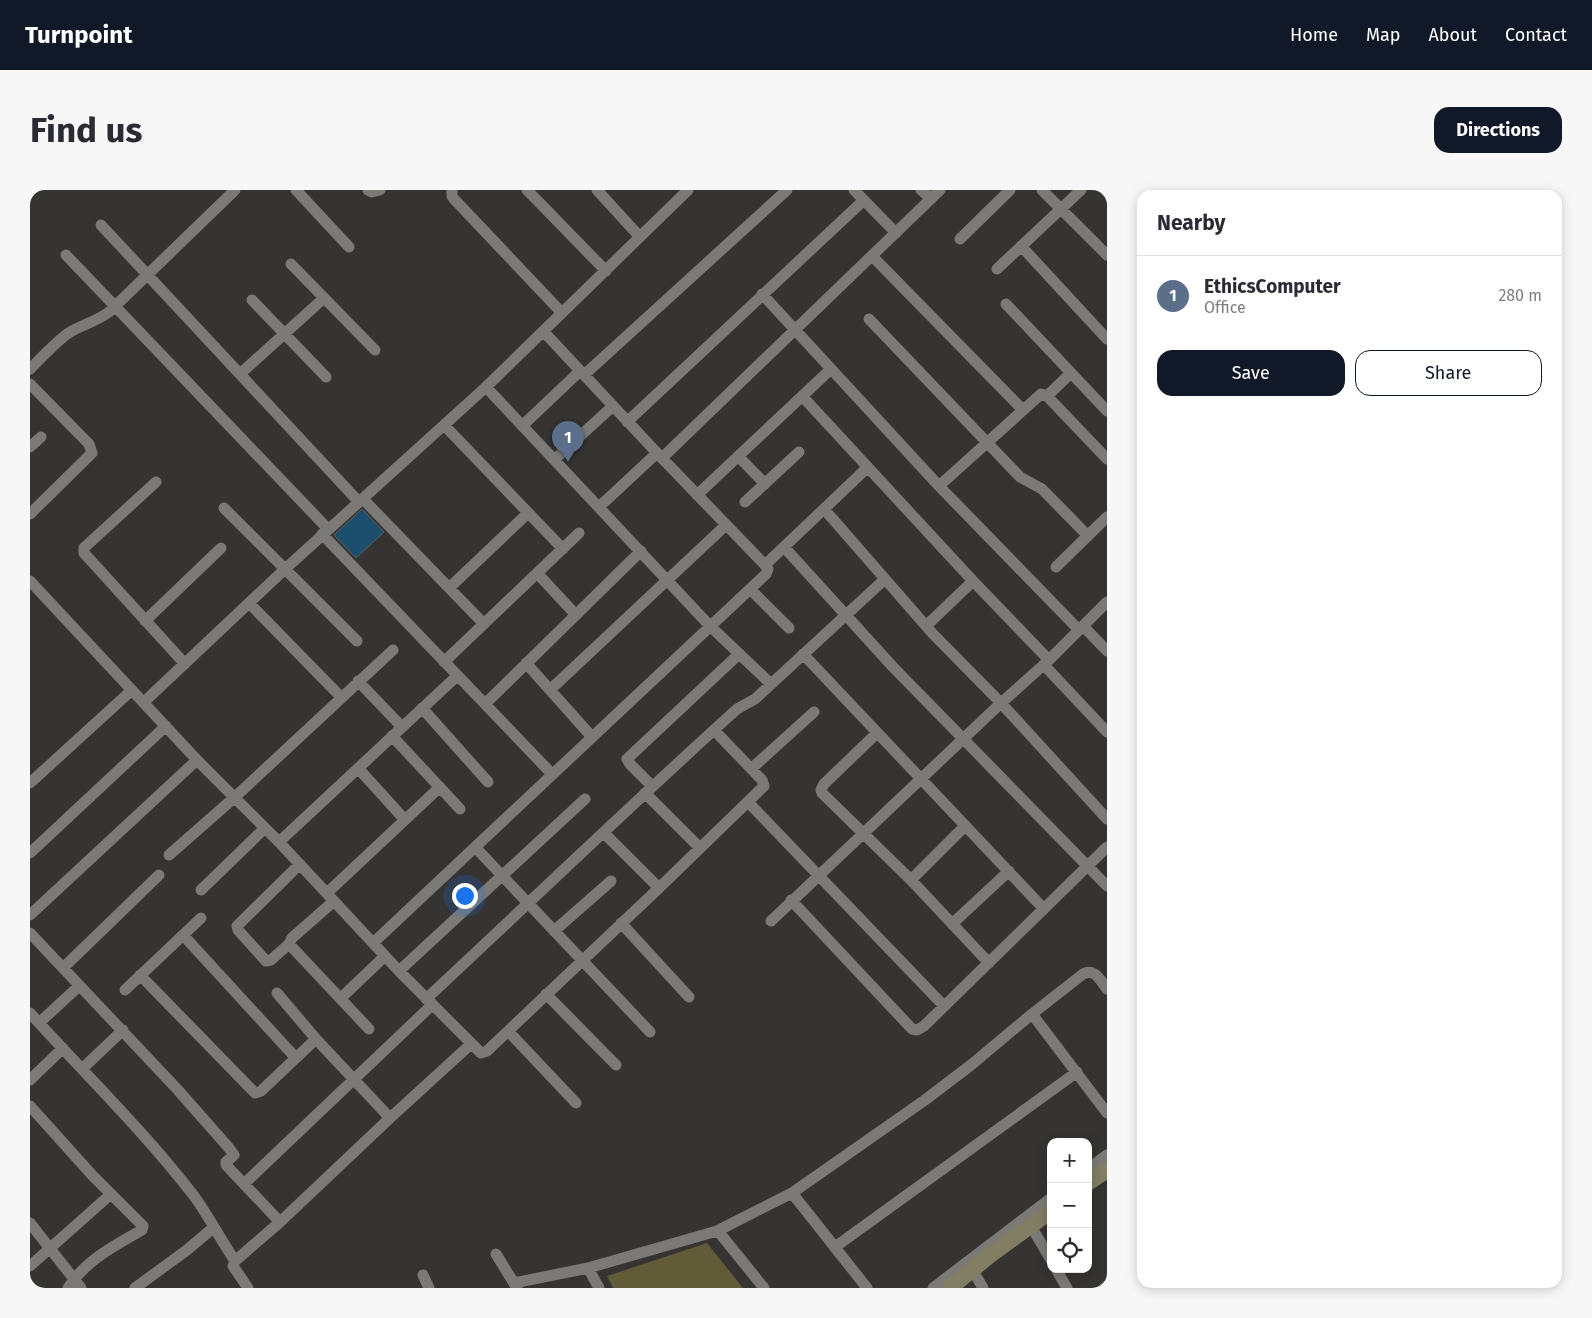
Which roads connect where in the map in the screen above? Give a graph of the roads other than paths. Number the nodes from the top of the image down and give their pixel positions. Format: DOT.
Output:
graph roads {
  1 [pos="235,190"];
  2 [pos="296,190"];
  3 [pos="368,190"];
  4 [pos="380,190"];
  5 [pos="452,190"];
  6 [pos="527,190"];
  7 [pos="596,190"];
  8 [pos="670,190"];
  9 [pos="688,190"];
  10 [pos="787,190"];
  11 [pos="854,190"];
  12 [pos="921,190"];
  13 [pos="940,190"];
  14 [pos="1010,190"];
  15 [pos="1042,190"];
  16 [pos="1081,190"];
  17 [pos="678,199"];
  18 [pos="864,200"];
  19 [pos="930,200"];
  20 [pos="1061,209"];
  21 [pos="101,225"];
  22 [pos="896,233"];
  23 [pos="640,237"];
  24 [pos="960,239"];
  25 [pos="1021,246"];
  26 [pos="349,247"];
  27 [pos="66,255"];
  28 [pos="1107,255"];
  29 [pos="872,256"];
  30 [pos="292,264"];
  31 [pos="997,269"];
  32 [pos="606,271"];
  33 [pos="148,276"];
  34 [pos="762,294"];
  35 [pos="324,298"];
  36 [pos="252,300"];
  37 [pos="1006,304"];
  38 [pos="114,306"];
  39 [pos="562,313"];
  40 [pos="870,319"];
  41 [pos="795,331"];
  42 [pos="544,332"];
  43 [pos="284,334"];
  44 [pos="1107,339"];
  45 [pos="374,350"];
  46 [pos="30,369"];
  47 [pos="831,369"];
  48 [pos="582,373"];
  49 [pos="1071,373"];
  50 [pos="240,374"];
  51 [pos="326,377"];
  52 [pos="30,384"];
  53 [pos="486,387"];
  54 [pos="802,396"];
  55 [pos="1047,396"];
  56 [pos="613,406"];
  57 [pos="1023,410"];
  58 [pos="1107,411"];
  59 [pos="627,422"];
  60 [pos="444,425"];
  61 [pos="522,426"];
  62 [pos="41,438"];
  63 [pos="987,443"];
  64 [pos="30,448"];
  65 [pos="800,452"];
  66 [pos="659,456"];
  67 [pos="738,456"];
  68 [pos="554,459"];
  69 [pos="1107,459"];
  70 [pos="868,467"];
  71 [pos="156,482"];
  72 [pos="765,484"];
  73 [pos="939,486"];
  74 [pos="697,495"];
  75 [pos="361,500"];
  76 [pos="745,502"];
  77 [pos="599,507"];
  78 [pos="224,508"];
  79 [pos="824,509"];
  80 [pos="528,513"];
  81 [pos="30,514"];
  82 [pos="1107,517"];
  83 [pos="726,525"];
  84 [pos="325,532"];
  85 [pos="580,533"];
  86 [pos="1088,536"];
  87 [pos="784,547"];
  88 [pos="221,548"];
  89 [pos="563,549"];
  90 [pos="641,551"];
  91 [pos="765,565"];
  92 [pos="1056,567"];
  93 [pos="285,569"];
  94 [pos="537,573"];
  95 [pos="885,579"];
  96 [pos="668,580"];
  97 [pos="30,581"];
  98 [pos="973,581"];
  99 [pos="450,588"];
  100 [pos="750,589"];
  101 [pos="1107,602"];
  102 [pos="249,604"];
  103 [pos="576,615"];
  104 [pos="845,615"];
  105 [pos="145,621"];
  106 [pos="484,624"];
  107 [pos="710,626"];
  108 [pos="926,626"];
  109 [pos="789,628"];
  110 [pos="1081,628"];
  111 [pos="357,641"];
  112 [pos="393,650"];
  113 [pos="1107,651"];
  114 [pos="739,654"];
  115 [pos="804,654"];
  116 [pos="444,662"];
  117 [pos="526,663"];
  118 [pos="1046,663"];
  119 [pos="185,664"];
  120 [pos="457,676"];
  121 [pos="358,682"];
  122 [pos="771,684"];
  123 [pos="551,689"];
  124 [pos="132,690"];
  125 [pos="340,697"];
  126 [pos="144,702"];
  127 [pos="1001,703"];
  128 [pos="485,704"];
  129 [pos="422,708"];
  130 [pos="814,712"];
  131 [pos="166,726"];
  132 [pos="402,727"];
  133 [pos="714,730"];
  134 [pos="1107,732"];
  135 [pos="877,733"];
  136 [pos="392,736"];
  137 [pos="592,736"];
  138 [pos="965,738"];
  139 [pos="197,760"];
  140 [pos="358,768"];
  141 [pos="751,768"];
  142 [pos="552,774"];
  143 [pos="920,779"];
  144 [pos="488,782"];
  145 [pos="30,783"];
  146 [pos="440,787"];
  147 [pos="649,789"];
  148 [pos="235,797"];
  149 [pos="585,799"];
  150 [pos="748,802"];
  151 [pos="460,809"];
  152 [pos="1107,819"];
  153 [pos="405,820"];
  154 [pos="965,826"];
  155 [pos="265,828"];
  156 [pos="604,833"];
  157 [pos="865,834"];
  158 [pos="279,842"];
  159 [pos="475,847"];
  160 [pos="700,848"];
  161 [pos="1107,848"];
  162 [pos="30,853"];
  163 [pos="169,855"];
  164 [pos="300,864"];
  165 [pos="1088,866"];
  166 [pos="1009,871"];
  167 [pos="160,875"];
  168 [pos="819,875"];
  169 [pos="502,876"];
  170 [pos="910,880"];
  171 [pos="611,881"];
  172 [pos="1107,886"];
  173 [pos="659,888"];
  174 [pos="201,890"];
  175 [pos="330,897"];
  176 [pos="791,900"];
  177 [pos="529,904"];
  178 [pos="1044,909"];
  179 [pos="30,915"];
  180 [pos="201,918"];
  181 [pos="771,921"];
  182 [pos="621,923"];
  183 [pos="952,924"];
  184 [pos="554,931"];
  185 [pos="30,933"];
  186 [pos="182,936"];
  187 [pos="373,943"];
  188 [pos="289,944"];
  189 [pos="385,956"];
  190 [pos="582,960"];
  191 [pos="988,963"];
  192 [pos="63,968"];
  193 [pos="399,971"];
  194 [pos="140,975"];
  195 [pos="80,986"];
  196 [pos="1107,989"];
  197 [pos="125,990"];
  198 [pos="277,993"];
  199 [pos="546,994"];
  200 [pos="689,997"];
  201 [pos="341,998"];
  202 [pos="429,1002"];
  203 [pos="944,1006"];
  204 [pos="30,1013"];
  205 [pos="1032,1014"];
  206 [pos="39,1023"];
  207 [pos="369,1029"];
  208 [pos="123,1030"];
  209 [pos="508,1031"];
  210 [pos="650,1032"];
  211 [pos="316,1039"];
  212 [pos="471,1044"];
  213 [pos="63,1048"];
  214 [pos="295,1057"];
  215 [pos="616,1065"];
  216 [pos="82,1069"];
  217 [pos="1077,1072"];
  218 [pos="354,1079"];
  219 [pos="30,1080"];
  220 [pos="576,1103"];
  221 [pos="30,1106"];
  222 [pos="1107,1113"];
  223 [pos="390,1118"];
  224 [pos="1107,1155"];
  225 [pos="1092,1166"];
  226 [pos="1107,1170"];
  227 [pos="244,1183"];
  228 [pos="1089,1183"];
  229 [pos="792,1192"];
  230 [pos="111,1194"];
  231 [pos="1047,1201"];
  232 [pos="1047,1214"];
  233 [pos="280,1222"];
  234 [pos="30,1223"];
  235 [pos="1030,1226"];
  236 [pos="213,1228"];
  237 [pos="718,1231"];
  238 [pos="835,1247"];
  239 [pos="50,1248"];
  240 [pos="496,1254"];
  241 [pos="1047,1254"];
  242 [pos="235,1261"];
  243 [pos="30,1266"];
  244 [pos="588,1268"];
  245 [pos="972,1269"];
  246 [pos="1058,1273"];
  247 [pos="423,1275"];
  248 [pos="74,1285"];
  249 [pos="515,1286"];
  250 [pos="135,1288"];
  251 [pos="248,1288"];
  252 [pos="429,1288"];
  253 [pos="599,1288"];
  254 [pos="764,1288"];
  255 [pos="867,1288"];
  256 [pos="933,1288"];
  257 [pos="950,1288"];
  258 [pos="983,1288"];
  259 [pos="1067,1288"];
  1 -- 33 [label="street"];
  2 -- 26 [label="street"];
  3 -- 4 [label="street"];
  5 -- 39 [label="street"];
  6 -- 32 [label="street"];
  7 -- 23 [label="street"];
  8 -- 17 [label="street"];
  9 -- 17 [label="street"];
  10 -- 48 [label="street"];
  11 -- 18 [label="street"];
  12 -- 19 [label="street"];
  13 -- 19 [label="street"];
  14 -- 24 [label="street"];
  15 -- 20 [label="street"];
  16 -- 20 [label="street"];
  17 -- 23 [label="street"];
  18 -- 22 [label="street"];
  18 -- 34 [label="street"];
  19 -- 22 [label="street"];
  20 -- 25 [label="street"];
  20 -- 28 [label="street"];
  21 -- 33 [label="street"];
  22 -- 29 [label="street"];
  23 -- 32 [label="street"];
  25 -- 31 [label="street"];
  25 -- 44 [label="street"];
  27 -- 38 [label="street"];
  29 -- 41 [label="street"];
  29 -- 57 [label="street"];
  30 -- 35 [label="street"];
  32 -- 39 [label="street"];
  33 -- 38 [label="street"];
  33 -- 50 [label="street"];
  34 -- 41 [label="street"];
  34 -- 59 [label="street"];
  35 -- 43 [label="street"];
  35 -- 45 [label="street"];
  36 -- 43 [label="street"];
  37 -- 49 [label="street"];
  38 -- 46 [label="street"];
  38 -- 84 [label="street"];
  39 -- 42 [label="street"];
  40 -- 63 [label="street"];
  41 -- 47 [label="street"];
  41 -- 66 [label="street"];
  42 -- 48 [label="street"];
  42 -- 53 [label="street"];
  43 -- 50 [label="street"];
  43 -- 51 [label="street"];
  47 -- 54 [label="street"];
  47 -- 73 [label="street"];
  48 -- 56 [label="street"];
  48 -- 61 [label="street"];
  49 -- 55 [label="street"];
  49 -- 58 [label="street"];
  50 -- 75 [label="street"];
  52 -- 81 [label="street"];
  53 -- 60 [label="street"];
  53 -- 61 [label="street"];
  54 -- 67 [label="street"];
  54 -- 70 [label="street"];
  55 -- 57 [label="street"];
  55 -- 69 [label="street"];
  56 -- 59 [label="street"];
  56 -- 68 [label="street"];
  57 -- 63 [label="street"];
  59 -- 66 [label="street"];
  60 -- 75 [label="street"];
  60 -- 80 [label="street"];
  61 -- 68 [label="street"];
  62 -- 64 [label="street"];
  63 -- 73 [label="street"];
  63 -- 86 [label="street"];
  65 -- 72 [label="street"];
  66 -- 74 [label="street"];
  66 -- 77 [label="street"];
  67 -- 72 [label="street"];
  67 -- 74 [label="street"];
  68 -- 77 [label="street"];
  70 -- 79 [label="street"];
  70 -- 98 [label="street"];
  71 -- 105 [label="street"];
  72 -- 76 [label="street"];
  73 -- 110 [label="street"];
  74 -- 83 [label="street"];
  75 -- 84 [label="street"];
  75 -- 99 [label="street"];
  77 -- 90 [label="street"];
  78 -- 93 [label="street"];
  79 -- 87 [label="street"];
  79 -- 95 [label="street"];
  80 -- 89 [label="street"];
  80 -- 99 [label="street"];
  82 -- 86 [label="street"];
  83 -- 91 [label="street"];
  83 -- 96 [label="street"];
  84 -- 93 [label="street"];
  84 -- 116 [label="street"];
  85 -- 89 [label="street"];
  86 -- 92 [label="street"];
  87 -- 91 [label="street"];
  87 -- 104 [label="street"];
  88 -- 105 [label="street"];
  89 -- 94 [label="street"];
  90 -- 96 [label="street"];
  90 -- 103 [label="street"];
  91 -- 100 [label="street"];
  93 -- 102 [label="street"];
  93 -- 111 [label="street"];
  94 -- 103 [label="street"];
  94 -- 106 [label="street"];
  95 -- 104 [label="street"];
  95 -- 108 [label="street"];
  96 -- 107 [label="street"];
  96 -- 123 [label="street"];
  97 -- 124 [label="street"];
  98 -- 108 [label="street"];
  98 -- 118 [label="street"];
  99 -- 106 [label="street"];
  100 -- 107 [label="street"];
  100 -- 109 [label="street"];
  101 -- 110 [label="street"];
  102 -- 119 [label="street"];
  102 -- 125 [label="street"];
  103 -- 117 [label="street"];
  104 -- 115 [label="street"];
  104 -- 138 [label="street"];
  105 -- 119 [label="street"];
  106 -- 116 [label="street"];
  107 -- 114 [label="street"];
  107 -- 137 [label="street"];
  108 -- 127 [label="street"];
  110 -- 113 [label="street"];
  110 -- 118 [label="street"];
  112 -- 121 [label="street"];
  114 -- 122 [label="street"];
  114 -- 147 [label="street"];
  115 -- 122 [label="street"];
  115 -- 135 [label="street"];
  116 -- 120 [label="street"];
  117 -- 123 [label="street"];
  117 -- 128 [label="street"];
  118 -- 127 [label="street"];
  118 -- 134 [label="street"];
  119 -- 126 [label="street"];
  120 -- 128 [label="street"];
  120 -- 129 [label="street"];
  121 -- 125 [label="street"];
  121 -- 132 [label="street"];
  122 -- 133 [label="street"];
  123 -- 137 [label="street"];
  124 -- 126 [label="street"];
  124 -- 145 [label="street"];
  125 -- 148 [label="street"];
  126 -- 131 [label="street"];
  127 -- 138 [label="street"];
  127 -- 152 [label="street"];
  128 -- 142 [label="street"];
  129 -- 132 [label="street"];
  129 -- 144 [label="street"];
  130 -- 141 [label="street"];
  131 -- 139 [label="street"];
  131 -- 162 [label="street"];
  132 -- 136 [label="street"];
  133 -- 141 [label="street"];
  133 -- 147 [label="street"];
  135 -- 143 [label="street"];
  135 -- 157 [label="street"];
  136 -- 140 [label="street"];
  136 -- 146 [label="street"];
  137 -- 142 [label="street"];
  138 -- 143 [label="street"];
  138 -- 165 [label="street"];
  139 -- 148 [label="street"];
  139 -- 179 [label="street"];
  140 -- 153 [label="street"];
  140 -- 158 [label="street"];
  141 -- 150 [label="street"];
  142 -- 159 [label="street"];
  143 -- 154 [label="street"];
  143 -- 157 [label="street"];
  146 -- 151 [label="street"];
  146 -- 153 [label="street"];
  147 -- 156 [label="street"];
  147 -- 160 [label="street"];
  148 -- 155 [label="street"];
  148 -- 163 [label="street"];
  149 -- 169 [label="street"];
  150 -- 160 [label="street"];
  150 -- 168 [label="street"];
  153 -- 175 [label="street"];
  154 -- 166 [label="street"];
  154 -- 170 [label="street"];
  155 -- 158 [label="street"];
  155 -- 174 [label="street"];
  156 -- 173 [label="street"];
  156 -- 177 [label="street"];
  157 -- 168 [label="street"];
  157 -- 170 [label="street"];
  158 -- 164 [label="street"];
  159 -- 169 [label="street"];
  159 -- 187 [label="street"];
  160 -- 173 [label="street"];
  161 -- 165 [label="street"];
  164 -- 175 [label="street"];
  164 -- 188 [label="street"];
  165 -- 172 [label="street"];
  165 -- 178 [label="street"];
  166 -- 178 [label="street"];
  166 -- 183 [label="street"];
  167 -- 192 [label="street"];
  168 -- 176 [label="street"];
  168 -- 203 [label="street"];
  169 -- 177 [label="street"];
  169 -- 193 [label="street"];
  170 -- 183 [label="street"];
  171 -- 184 [label="street"];
  173 -- 182 [label="street"];
  175 -- 187 [label="street"];
  175 -- 188 [label="street"];
  176 -- 181 [label="street"];
  176 -- 203 [label="street"];
  177 -- 184 [label="street"];
  177 -- 202 [label="street"];
  178 -- 191 [label="street"];
  180 -- 186 [label="street"];
  182 -- 190 [label="street"];
  182 -- 200 [label="street"];
  183 -- 191 [label="street"];
  184 -- 190 [label="street"];
  185 -- 192 [label="street"];
  186 -- 194 [label="street"];
  186 -- 214 [label="street"];
  187 -- 189 [label="street"];
  188 -- 201 [label="street"];
  189 -- 193 [label="street"];
  189 -- 201 [label="street"];
  190 -- 199 [label="street"];
  190 -- 210 [label="street"];
  191 -- 203 [label="street"];
  192 -- 195 [label="street"];
  193 -- 202 [label="street"];
  194 -- 197 [label="street"];
  194 -- 214 [label="street"];
  195 -- 206 [label="street"];
  195 -- 208 [label="street"];
  196 -- 205 [label="street"];
  198 -- 211 [label="street"];
  199 -- 209 [label="street"];
  199 -- 215 [label="street"];
  201 -- 207 [label="street"];
  202 -- 212 [label="street"];
  202 -- 218 [label="street"];
  204 -- 206 [label="street"];
  205 -- 217 [label="street"];
  205 -- 229 [label="street"];
  206 -- 213 [label="street"];
  208 -- 216 [label="street"];
  208 -- 227 [label="street"];
  209 -- 212 [label="street"];
  209 -- 220 [label="street"];
  211 -- 214 [label="street"];
  211 -- 218 [label="street"];
  212 -- 223 [label="street"];
  213 -- 216 [label="street"];
  213 -- 219 [label="street"];
  216 -- 236 [label="street"];
  217 -- 222 [label="street"];
  217 -- 238 [label="street"];
  218 -- 223 [label="street"];
  218 -- 227 [label="street"];
  221 -- 230 [label="street"];
  223 -- 233 [label="street"];
  224 -- 225 [label="street"];
  226 -- 228 [label="main road"];
  227 -- 233 [label="street"];
  229 -- 237 [label="street"];
  229 -- 238 [label="street"];
  230 -- 239 [label="street"];
  230 -- 248 [label="street"];
  231 -- 256 [label="street"];
  232 -- 235 [label="main road"];
  233 -- 242 [label="street"];
  234 -- 239 [label="street"];
  235 -- 241 [label="street"];
  235 -- 245 [label="main road"];
  236 -- 242 [label="street"];
  236 -- 250 [label="street"];
  237 -- 244 [label="street"];
  237 -- 254 [label="street"];
  238 -- 255 [label="street"];
  239 -- 243 [label="street"];
  239 -- 248 [label="street"];
  240 -- 249 [label="street"];
  242 -- 251 [label="street"];
  244 -- 249 [label="street"];
  244 -- 253 [label="street"];
  245 -- 257 [label="main road"];
  245 -- 258 [label="street"];
  246 -- 259 [label="street"];
  247 -- 252 [label="street"];
}
